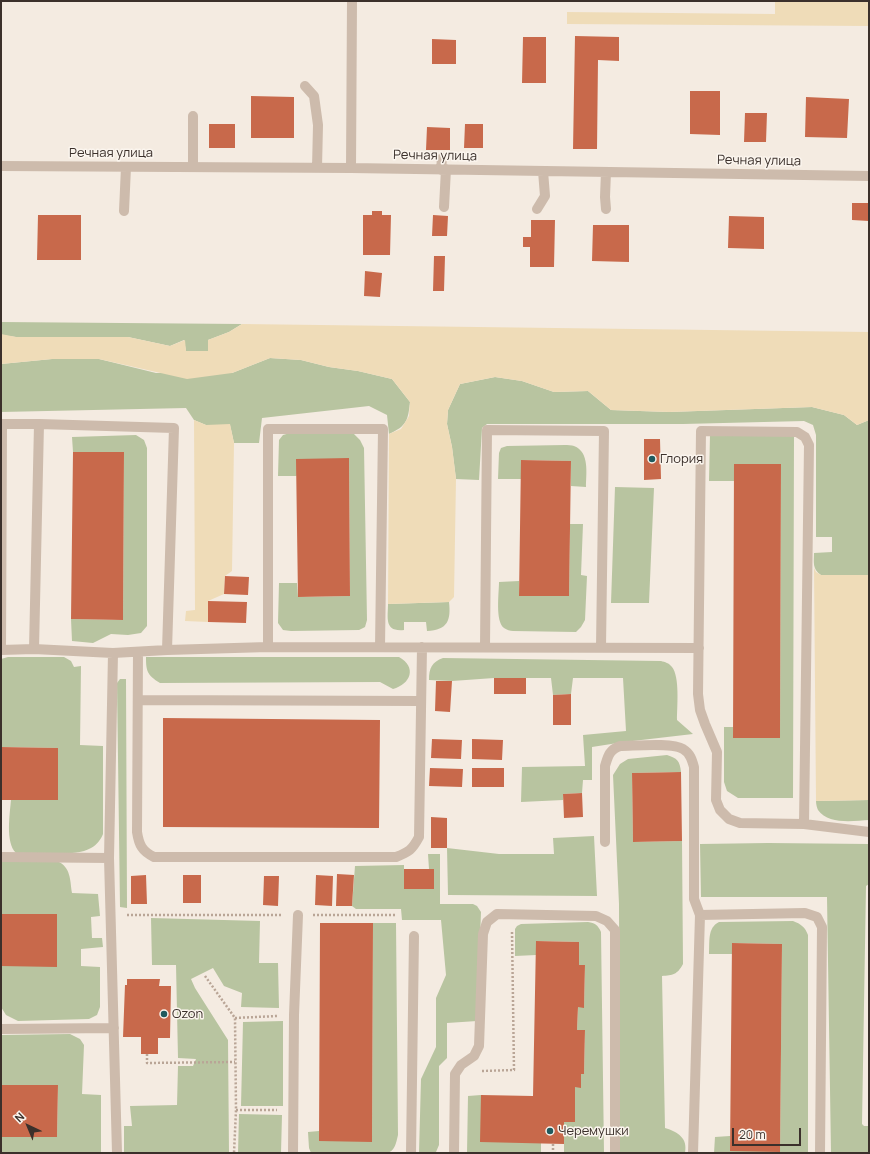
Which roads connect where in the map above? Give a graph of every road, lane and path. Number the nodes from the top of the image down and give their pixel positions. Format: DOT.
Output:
graph roads {
  1 [pos="352,1"];
  2 [pos="305,86"];
  3 [pos="193,116"];
  4 [pos="442,158"];
  5 [pos="1,166"];
  6 [pos="126,167"];
  7 [pos="193,167"];
  8 [pos="317,168"];
  9 [pos="351,168"];
  10 [pos="444,169"];
  11 [pos="543,171"];
  12 [pos="606,172"];
  13 [pos="869,176"];
  14 [pos="444,208"];
  15 [pos="536,209"];
  16 [pos="606,209"];
  17 [pos="124,211"];
  18 [pos="2,424"];
  19 [pos="39,424"];
  20 [pos="268,647"];
  21 [pos="380,647"];
  22 [pos="422,647"];
  23 [pos="485,647"];
  24 [pos="601,647"];
  25 [pos="699,648"];
  26 [pos="34,649"];
  27 [pos="1,650"];
  28 [pos="167,650"];
  29 [pos="138,652"];
  30 [pos="113,653"];
  31 [pos="138,700"];
  32 [pos="421,701"];
  33 [pos="804,824"];
  34 [pos="869,832"];
  35 [pos="605,842"];
  36 [pos="1,857"];
  37 [pos="109,858"];
  38 [pos="397,914"];
  39 [pos="111,915"];
  40 [pos="298,915"];
  41 [pos="700,915"];
  42 [pos="414,936"];
  43 [pos="205,976"];
  44 [pos="294,1015"];
  45 [pos="235,1018"];
  46 [pos="114,1028"];
  47 [pos="1,1029"];
  48 [pos="147,1054"];
  49 [pos="235,1062"];
  50 [pos="236,1110"];
  51 [pos="293,1111"];
  52 [pos="553,1144"];
  53 [pos="117,1153"];
  54 [pos="234,1153"];
  55 [pos="293,1153"];
  56 [pos="410,1153"];
  57 [pos="454,1153"];
  58 [pos="553,1153"];
  59 [pos="615,1153"];
  60 [pos="693,1153"];
  61 [pos="820,1153"];
  1 -- 9 [label="street"];
  2 -- 8 [label="street"];
  3 -- 7 [label="street"];
  4 -- 10 [label="street"];
  5 -- 6 [label="street, Речная улица"];
  6 -- 7 [label="street, Речная улица"];
  6 -- 17 [label="street"];
  7 -- 8 [label="street, Речная улица"];
  8 -- 9 [label="street, Речная улица"];
  9 -- 10 [label="street, Речная улица"];
  10 -- 11 [label="street, Речная улица"];
  10 -- 14 [label="street"];
  11 -- 12 [label="street, Речная улица"];
  11 -- 15 [label="street"];
  12 -- 13 [label="street, Речная улица"];
  12 -- 16 [label="street"];
  18 -- 19 [label="street"];
  18 -- 27 [label="street"];
  19 -- 26 [label="street"];
  19 -- 28 [label="street"];
  20 -- 21 [label="street"];
  20 -- 21 [label="street"];
  20 -- 28 [label="street"];
  21 -- 22 [label="street"];
  22 -- 23 [label="street"];
  22 -- 32 [label="street"];
  23 -- 24 [label="street"];
  23 -- 24 [label="street"];
  24 -- 25 [label="street"];
  25 -- 33 [label="street"];
  25 -- 33 [label="street"];
  26 -- 27 [label="street"];
  26 -- 30 [label="street"];
  28 -- 29 [label="street"];
  29 -- 30 [label="street"];
  29 -- 31 [label="street"];
  30 -- 37 [label="street"];
  31 -- 32 [label="street"];
  31 -- 32 [label="street"];
  33 -- 34 [label="street"];
  35 -- 41 [label="street"];
  36 -- 37 [label="street"];
  37 -- 39 [label="street"];
  38 -- 40 [label="path"];
  39 -- 40 [label="path"];
  39 -- 46 [label="street"];
  40 -- 44 [label="street"];
  41 -- 60 [label="street"];
  41 -- 61 [label="street"];
  42 -- 56 [label="street"];
  43 -- 45 [label="path"];
  44 -- 45 [label="path"];
  44 -- 51 [label="street"];
  45 -- 49 [label="path"];
  46 -- 47 [label="street"];
  46 -- 53 [label="street"];
  48 -- 49 [label="path"];
  49 -- 50 [label="path"];
  50 -- 51 [label="path"];
  50 -- 54 [label="path"];
  51 -- 55 [label="street"];
  52 -- 58 [label="path"];
  57 -- 59 [label="street"];
}
